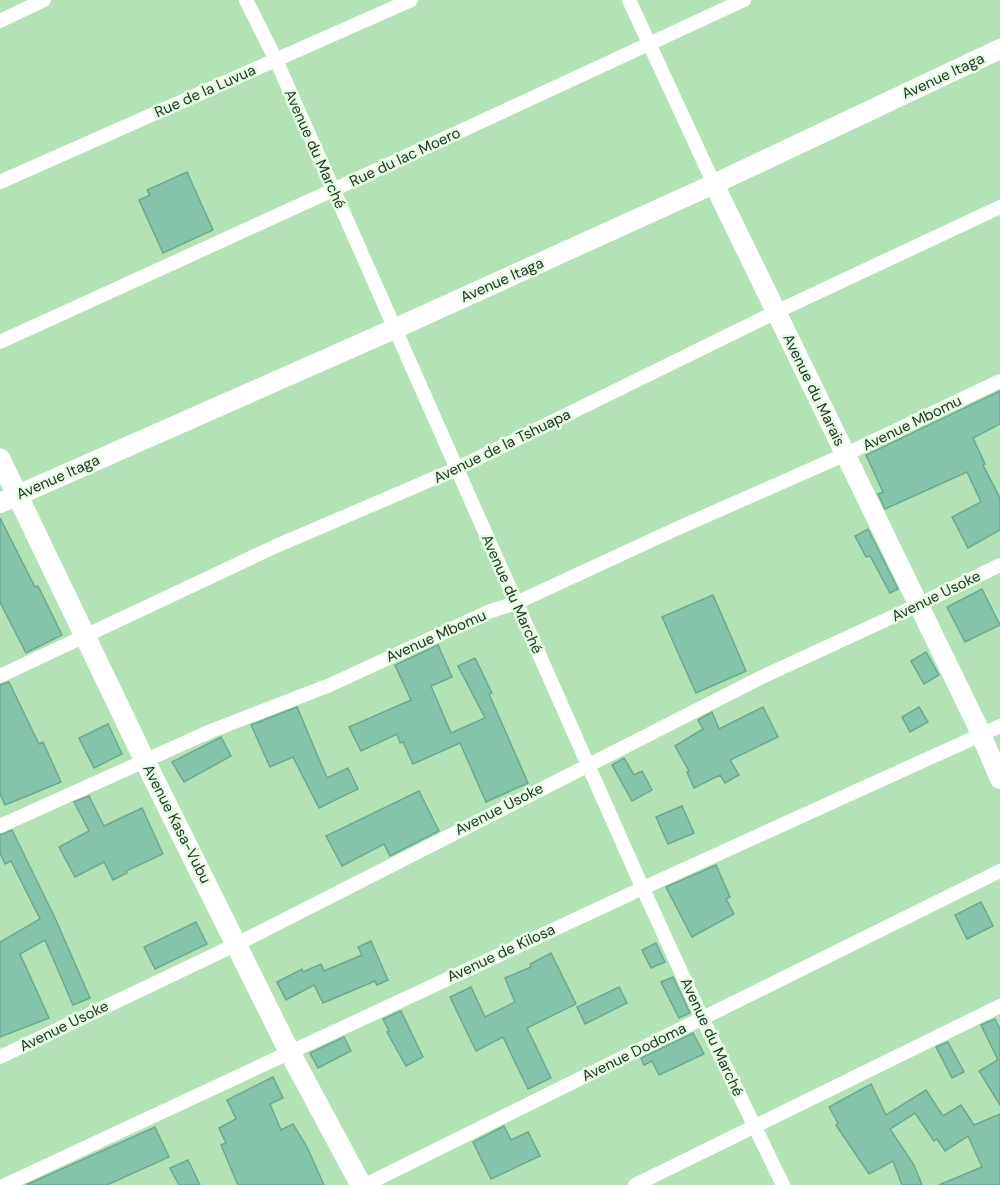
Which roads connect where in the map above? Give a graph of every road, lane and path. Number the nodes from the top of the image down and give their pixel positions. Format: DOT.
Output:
graph roads {
  1 [pos="44,0"];
  2 [pos="246,0"];
  3 [pos="411,0"];
  4 [pos="629,0"];
  5 [pos="744,0"];
  6 [pos="0,21"];
  7 [pos="648,44"];
  8 [pos="1000,49"];
  9 [pos="276,60"];
  10 [pos="0,182"];
  11 [pos="714,184"];
  12 [pos="333,190"];
  13 [pos="1000,207"];
  14 [pos="776,312"];
  15 [pos="394,329"];
  16 [pos="0,342"];
  17 [pos="1000,381"];
  18 [pos="846,454"];
  19 [pos="0,459"];
  20 [pos="456,469"];
  21 [pos="9,499"];
  22 [pos="1000,565"];
  23 [pos="516,603"];
  24 [pos="918,606"];
  25 [pos="86,636"];
  26 [pos="0,676"];
  27 [pos="1000,726"];
  28 [pos="981,734"];
  29 [pos="146,761"];
  30 [pos="588,764"];
  31 [pos="1000,779"];
  32 [pos="0,826"];
  33 [pos="1000,871"];
  34 [pos="643,888"];
  35 [pos="237,944"];
  36 [pos="1000,1006"];
  37 [pos="702,1018"];
  38 [pos="289,1052"];
  39 [pos="0,1057"];
  40 [pos="754,1125"];
  41 [pos="5,1185"];
  42 [pos="363,1185"];
  43 [pos="635,1185"];
  44 [pos="783,1185"];
  1 -- 6 [label="street"];
  2 -- 9 [label="street, Avenue du Marché"];
  3 -- 9 [label="street, Rue de la Luvua"];
  4 -- 7 [label="street, Avenue du Marais"];
  5 -- 7 [label="street, Rue du lac Moero"];
  7 -- 11 [label="street, Avenue du Marais"];
  7 -- 12 [label="street, Rue du lac Moero"];
  8 -- 11 [label="street, Avenue Itaga"];
  9 -- 10 [label="street, Rue de la Luvua"];
  9 -- 12 [label="street, Avenue du Marché"];
  11 -- 14 [label="street, Avenue du Marais"];
  11 -- 15 [label="street, Avenue Itaga"];
  12 -- 15 [label="street, Avenue du Marché"];
  12 -- 16 [label="street, Rue du lac Moero"];
  13 -- 14 [label="street, Avenue de la Tshuapa"];
  14 -- 18 [label="street, Avenue du Marais"];
  14 -- 20 [label="street, Avenue de la Tshuapa"];
  15 -- 20 [label="street, Avenue du Marché"];
  15 -- 21 [label="street, Avenue Itaga"];
  17 -- 18 [label="street, Avenue Mbomu"];
  18 -- 23 [label="street, Avenue Mbomu"];
  18 -- 24 [label="street, Avenue du Marais"];
  19 -- 21 [label="main road, Avenue Kasa-Vubu"];
  20 -- 23 [label="street, Avenue du Marché"];
  20 -- 25 [label="street, Avenue de la Tshuapa"];
  21 -- 25 [label="main road, Avenue Kasa-Vubu"];
  22 -- 24 [label="street, Avenue Usoke"];
  23 -- 29 [label="street, Avenue Mbomu"];
  23 -- 30 [label="street, Avenue du Marché"];
  24 -- 28 [label="street, Avenue du Marais"];
  24 -- 30 [label="street, Avenue Usoke"];
  25 -- 26 [label="street, Avenue de la Tshuapa"];
  25 -- 29 [label="main road, Avenue Kasa-Vubu"];
  27 -- 28 [label="street, Avenue de Kilosa"];
  28 -- 31 [label="street, Avenue du Marais"];
  28 -- 34 [label="street, Avenue de Kilosa"];
  29 -- 32 [label="street, Avenue Mbomu"];
  29 -- 35 [label="main road, Avenue Kasa-Vubu"];
  30 -- 34 [label="street, Avenue du Marché"];
  30 -- 35 [label="street, Avenue Usoke"];
  33 -- 37 [label="street, Avenue Dodoma"];
  34 -- 37 [label="street, Avenue du Marché"];
  34 -- 38 [label="street, Avenue de Kilosa"];
  35 -- 38 [label="main road, Avenue Kasa-Vubu"];
  35 -- 39 [label="street, Avenue Usoke"];
  36 -- 40 [label="street"];
  37 -- 40 [label="street, Avenue du Marché"];
  37 -- 42 [label="street, Avenue Dodoma"];
  38 -- 41 [label="street, Avenue de Kilosa"];
  38 -- 42 [label="main road, Avenue Kasa-Vubu"];
  40 -- 43 [label="street"];
  40 -- 44 [label="street, Avenue du Marché"];
}
